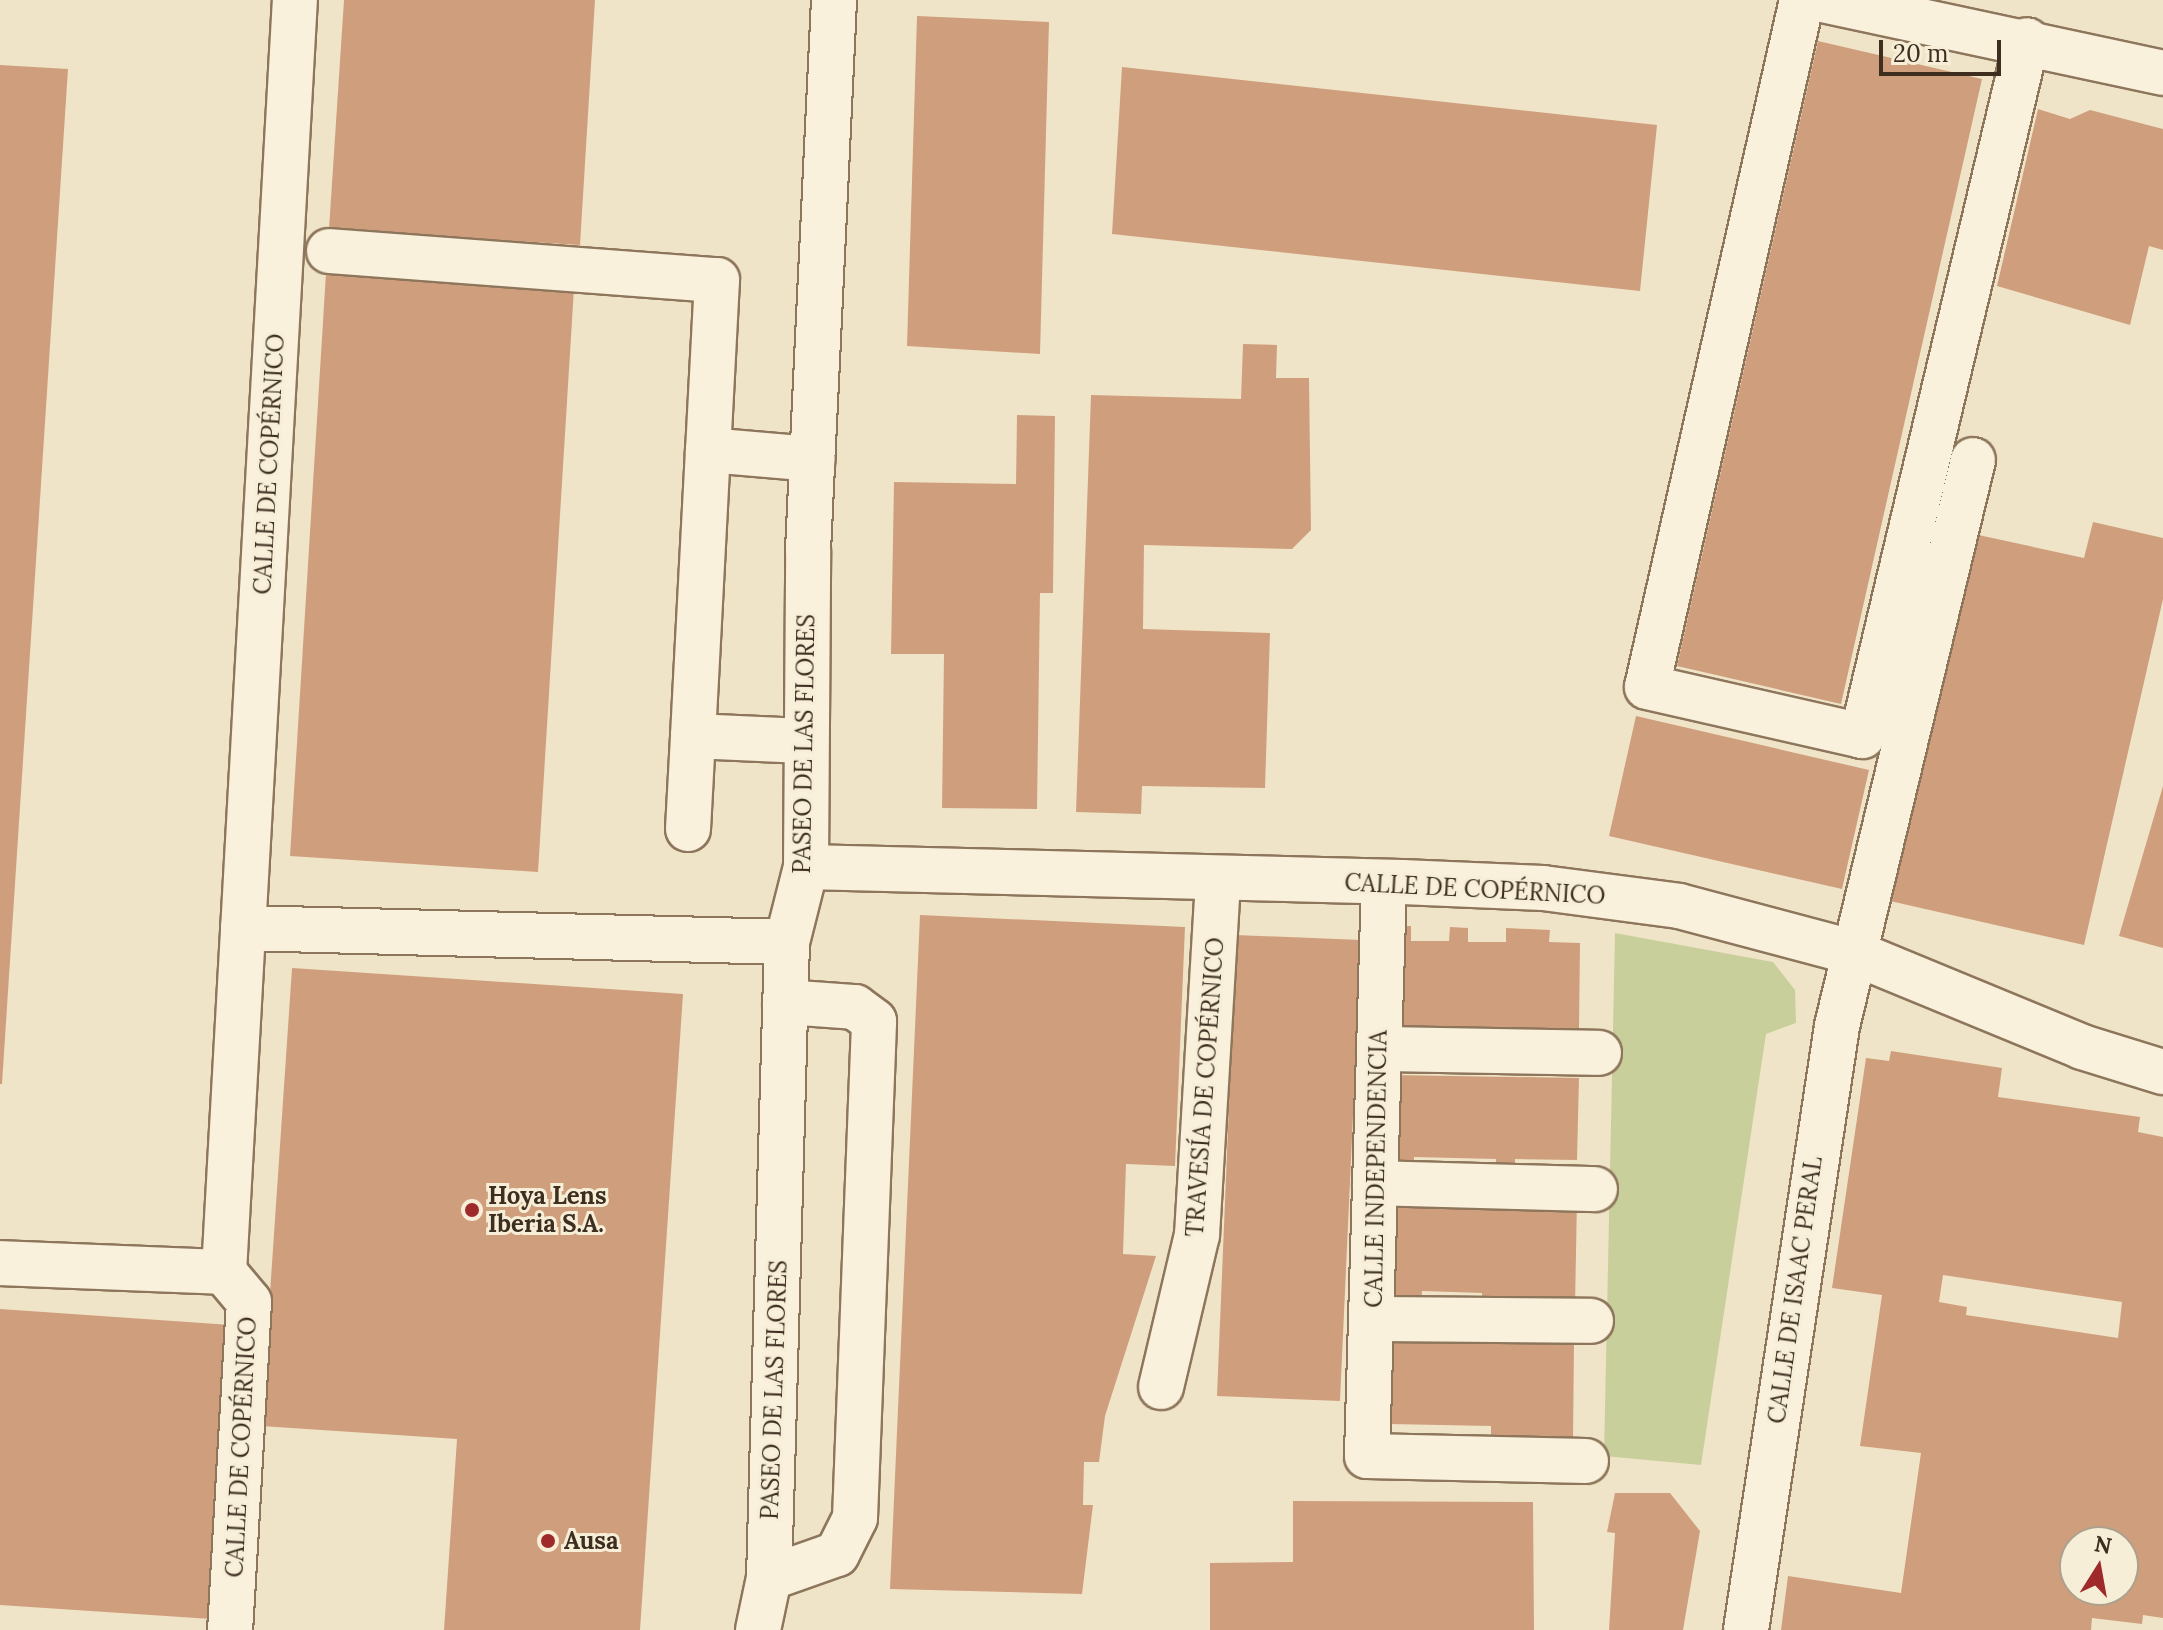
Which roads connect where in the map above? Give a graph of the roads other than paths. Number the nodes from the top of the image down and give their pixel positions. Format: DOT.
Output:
graph roads {
  1 [pos="295,0"];
  2 [pos="834,0"];
  3 [pos="1802,0"];
  4 [pos="1823,0"];
  5 [pos="2027,40"];
  6 [pos="2163,73"];
  7 [pos="329,251"];
  8 [pos="708,450"];
  9 [pos="813,459"];
  10 [pos="1973,460"];
  11 [pos="693,736"];
  12 [pos="804,741"];
  13 [pos="688,829"];
  14 [pos="806,867"];
  15 [pos="1218,879"];
  16 [pos="1384,882"];
  17 [pos="243,928"];
  18 [pos="787,942"];
  19 [pos="1852,952"];
  20 [pos="785,1002"];
  21 [pos="1379,1049"];
  22 [pos="1599,1053"];
  23 [pos="2163,1072"];
  24 [pos="1375,1183"];
  25 [pos="1595,1189"];
  26 [pos="0,1263"];
  27 [pos="224,1272"];
  28 [pos="1372,1319"];
  29 [pos="1591,1321"];
  30 [pos="1161,1387"];
  31 [pos="1586,1461"];
  32 [pos="769,1578"];
  33 [pos="230,1630"];
  34 [pos="758,1630"];
  35 [pos="1746,1630"];
  1 -- 17 [label="street, CALLE DE COPÉRNICO"];
  2 -- 9 [label="street, PASEO DE LAS FLORES"];
  3 -- 5 [label="street"];
  4 -- 5 [label="street"];
  5 -- 6 [label="street"];
  7 -- 8 [label="street"];
  8 -- 9 [label="street"];
  8 -- 11 [label="street"];
  9 -- 12 [label="street, PASEO DE LAS FLORES"];
  10 -- 19 [label="street, CALLE DE ISAAC PERAL"];
  11 -- 12 [label="street"];
  11 -- 13 [label="street"];
  12 -- 14 [label="street, PASEO DE LAS FLORES"];
  14 -- 15 [label="street, CALLE DE COPÉRNICO"];
  14 -- 18 [label="street, PASEO DE LAS FLORES"];
  15 -- 16 [label="street, CALLE DE COPÉRNICO"];
  15 -- 30 [label="street, TRAVESÍA DE COPÉRNICO"];
  16 -- 19 [label="street, CALLE DE COPÉRNICO"];
  16 -- 21 [label="street, CALLE INDEPENDENCIA"];
  17 -- 18 [label="street"];
  17 -- 27 [label="street, CALLE DE COPÉRNICO"];
  18 -- 20 [label="street, PASEO DE LAS FLORES"];
  19 -- 23 [label="street, CALLE DE COPÉRNICO"];
  19 -- 35 [label="street, CALLE DE ISAAC PERAL"];
  20 -- 32 [label="street, PASEO DE LAS FLORES"];
  20 -- 32 [label="street"];
  21 -- 22 [label="street"];
  21 -- 24 [label="street, CALLE INDEPENDENCIA"];
  24 -- 25 [label="street"];
  24 -- 28 [label="street, CALLE INDEPENDENCIA"];
  26 -- 27 [label="street"];
  27 -- 33 [label="street, CALLE DE COPÉRNICO"];
  28 -- 29 [label="street"];
  28 -- 31 [label="street, CALLE INDEPENDENCIA"];
  32 -- 34 [label="street, PASEO DE LAS FLORES"];
}
